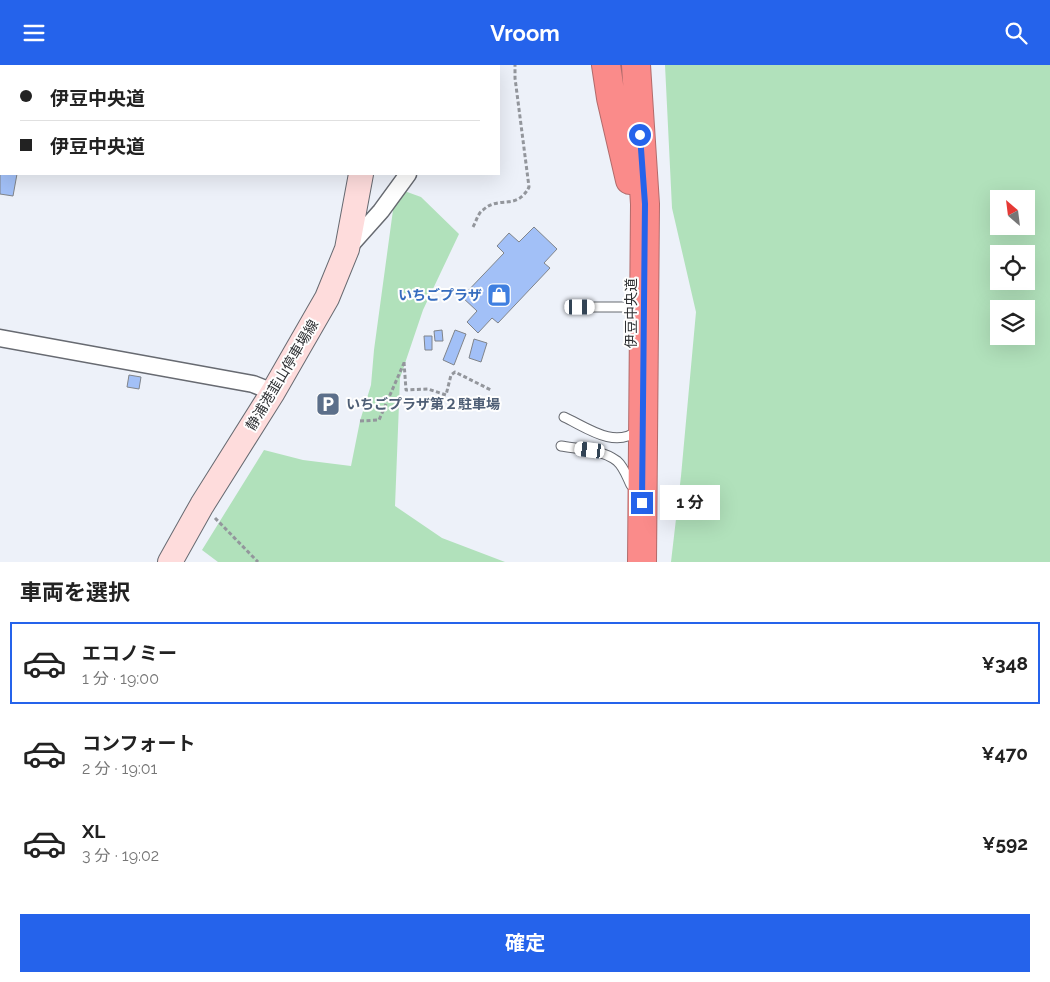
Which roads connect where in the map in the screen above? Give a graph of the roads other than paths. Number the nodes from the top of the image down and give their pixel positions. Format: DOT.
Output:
graph roads {
  1 [pos="606,65"];
  2 [pos="627,65"];
  3 [pos="636,65"];
  4 [pos="643,65"];
  5 [pos="361,175"];
  6 [pos="407,175"];
  7 [pos="638,194"];
  8 [pos="347,249"];
  9 [pos="580,307"];
  10 [pos="640,314"];
  11 [pos="0,338"];
  12 [pos="273,392"];
  13 [pos="564,417"];
  14 [pos="631,436"];
  15 [pos="560,446"];
  16 [pos="631,485"];
  17 [pos="170,562"];
  18 [pos="631,562"];
  19 [pos="642,562"];
  1 -- 7 [label="highway"];
  2 -- 7 [label="highway, 伊豆中央道"];
  3 -- 7 [label="highway, 伊豆中央道"];
  4 -- 7 [label="highway"];
  5 -- 8 [label="main road, 静浦港韮山停車場線"];
  6 -- 8 [label="street"];
  7 -- 10 [label="highway, 伊豆中央道"];
  8 -- 12 [label="main road, 静浦港韮山停車場線"];
  9 -- 10 [label="lane"];
  10 -- 14 [label="highway, 伊豆中央道"];
  10 -- 19 [label="highway, 伊豆中央道"];
  11 -- 12 [label="street"];
  12 -- 17 [label="main road, 静浦港韮山停車場線"];
  13 -- 14 [label="lane"];
  14 -- 16 [label="highway, 伊豆中央道"];
  15 -- 16 [label="lane"];
  16 -- 18 [label="highway, 伊豆中央道"];
}
